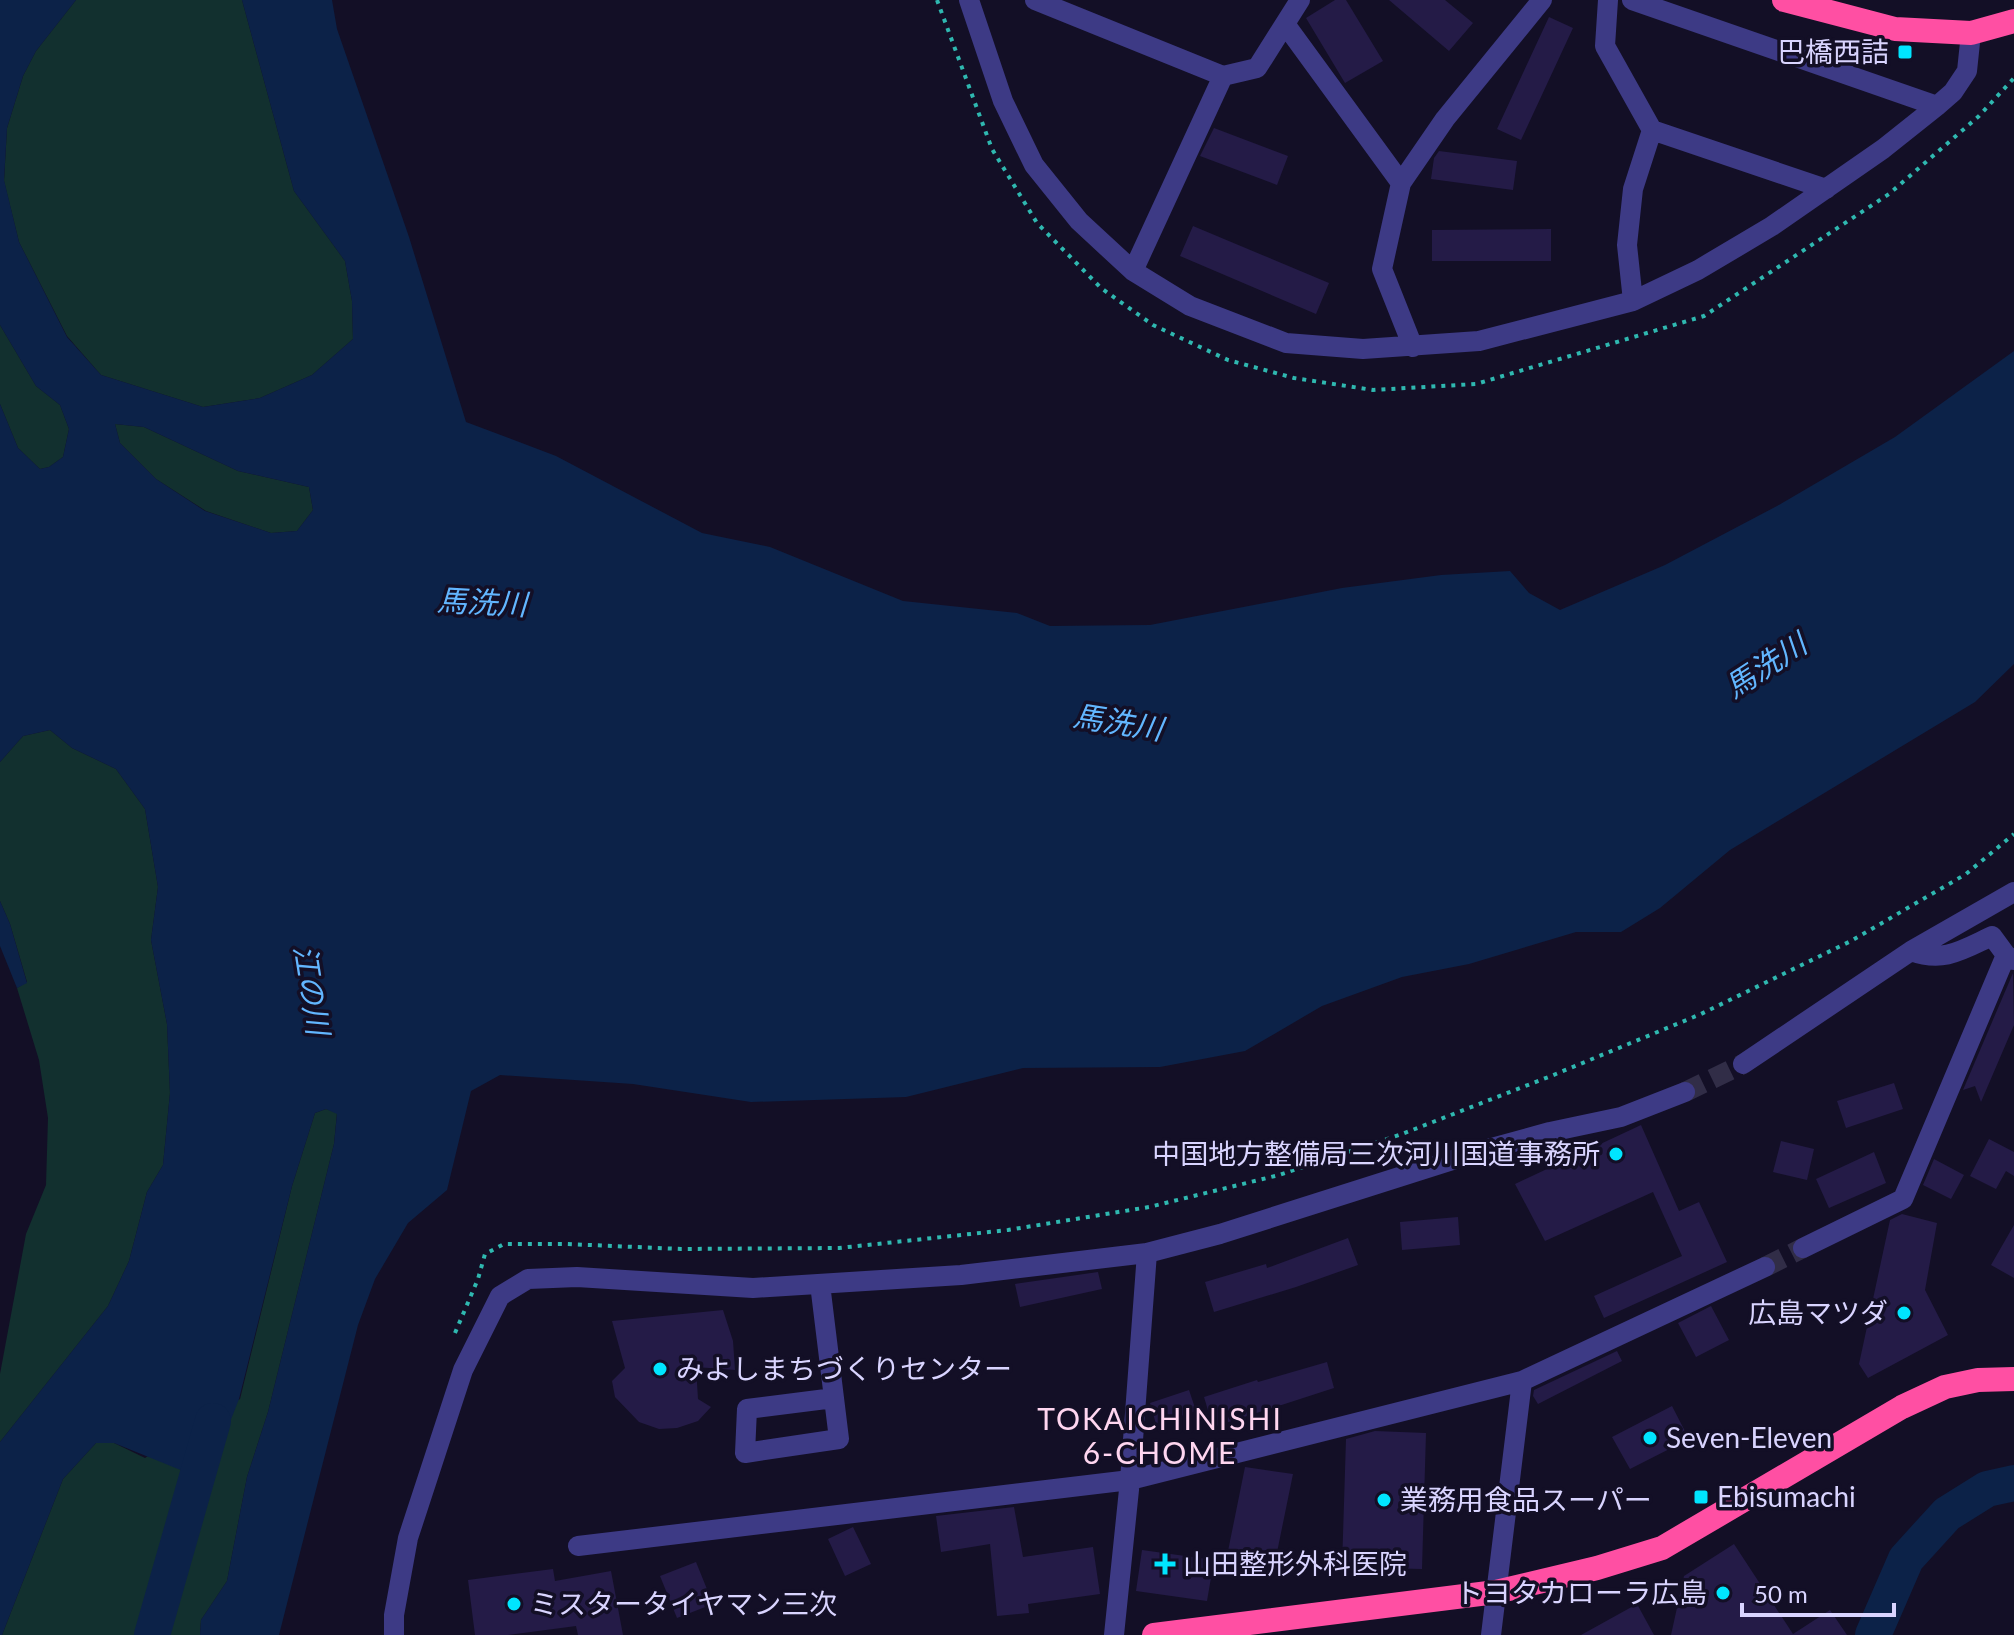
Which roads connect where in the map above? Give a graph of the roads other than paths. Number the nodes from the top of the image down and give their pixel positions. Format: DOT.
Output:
graph roads {
  1 [pos="969,0"];
  2 [pos="1035,0"];
  3 [pos="1300,0"];
  4 [pos="1542,0"];
  5 [pos="1608,0"];
  6 [pos="1632,0"];
  7 [pos="1784,0"];
  8 [pos="2014,21"];
  9 [pos="1285,24"];
  10 [pos="1971,33"];
  11 [pos="1223,76"];
  12 [pos="1937,106"];
  13 [pos="1652,130"];
  14 [pos="1401,183"];
  15 [pos="1826,189"];
  16 [pos="1133,271"];
  17 [pos="1633,301"];
  18 [pos="1413,347"];
  19 [pos="2014,892"];
  20 [pos="1911,951"];
  21 [pos="2010,957"];
  22 [pos="1743,1064"];
  23 [pos="1685,1092"];
  24 [pos="1803,1248"];
  25 [pos="1147,1253"];
  26 [pos="1765,1267"];
  27 [pos="820,1284"];
  28 [pos="2012,1376"];
  29 [pos="1522,1381"];
  30 [pos="834,1398"];
  31 [pos="1130,1480"];
  32 [pos="578,1546"];
  33 [pos="1496,1592"];
  34 [pos="394,1635"];
  35 [pos="1114,1635"];
  36 [pos="1154,1635"];
  37 [pos="1491,1635"];
  1 -- 16 [label="street"];
  2 -- 11 [label="street"];
  3 -- 9 [label="street"];
  4 -- 14 [label="street"];
  5 -- 13 [label="street"];
  6 -- 12 [label="street"];
  7 -- 10 [label="highway"];
  8 -- 10 [label="highway"];
  9 -- 11 [label="street"];
  9 -- 14 [label="street"];
  10 -- 12 [label="street"];
  11 -- 16 [label="street"];
  12 -- 15 [label="street"];
  13 -- 15 [label="street"];
  13 -- 17 [label="street"];
  14 -- 18 [label="street"];
  15 -- 17 [label="street"];
  16 -- 18 [label="street"];
  17 -- 18 [label="street"];
  19 -- 20 [label="street"];
  20 -- 21 [label="street"];
  20 -- 22 [label="street"];
  21 -- 24 [label="street"];
  23 -- 25 [label="street"];
  25 -- 27 [label="street"];
  25 -- 31 [label="street"];
  26 -- 29 [label="street"];
  27 -- 30 [label="street"];
  27 -- 34 [label="street"];
  28 -- 33 [label="highway"];
  29 -- 31 [label="street"];
  29 -- 33 [label="street"];
  30 -- 30 [label="street"];
  31 -- 32 [label="street"];
  31 -- 35 [label="street"];
  33 -- 36 [label="highway"];
  33 -- 37 [label="street"];
}
